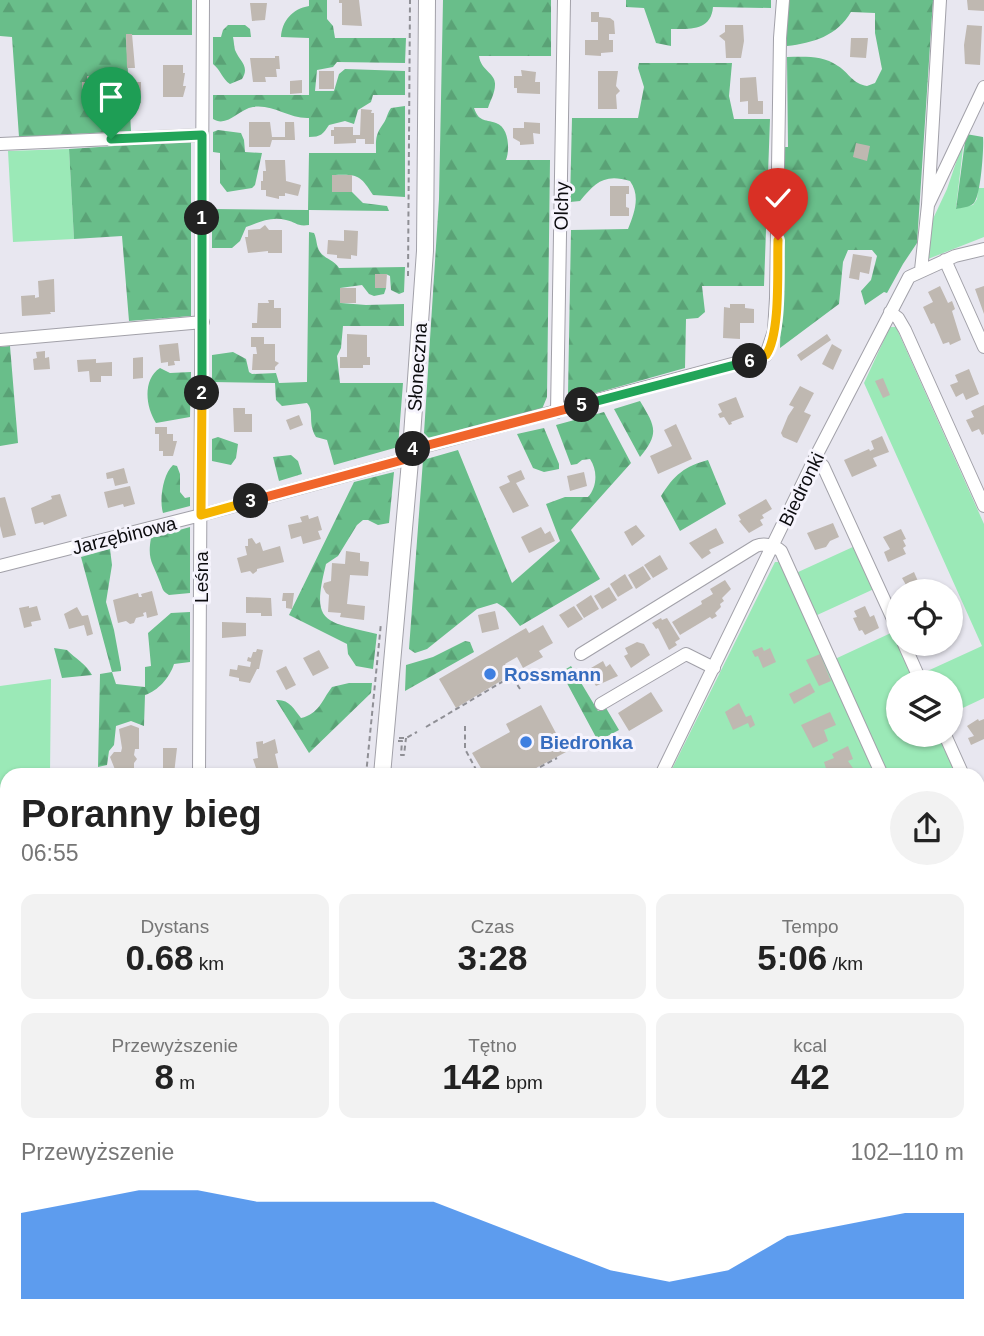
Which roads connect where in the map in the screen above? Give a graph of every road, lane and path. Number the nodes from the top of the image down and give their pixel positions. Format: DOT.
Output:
graph roads {
  1 [pos="203,0"];
  2 [pos="410,0"];
  3 [pos="427,0"];
  4 [pos="565,0"];
  5 [pos="783,0"];
  6 [pos="940,0"];
  7 [pos="984,87"];
  8 [pos="202,135"];
  9 [pos="0,144"];
  10 [pos="928,205"];
  11 [pos="984,249"];
  12 [pos="945,260"];
  13 [pos="921,270"];
  14 [pos="408,283"];
  15 [pos="890,312"];
  16 [pos="203,322"];
  17 [pos="0,340"];
  18 [pos="984,347"];
  19 [pos="557,412"];
  20 [pos="410,454"];
  21 [pos="816,458"];
  22 [pos="984,506"];
  23 [pos="201,515"];
  24 [pos="774,546"];
  25 [pos="0,566"];
  26 [pos="886,603"];
  27 [pos="581,654"];
  28 [pos="714,668"];
  29 [pos="520,689"];
  30 [pos="601,704"];
  31 [pos="465,726"];
  32 [pos="426,727"];
  33 [pos="418,732"];
  34 [pos="406,738"];
  35 [pos="950,747"];
  36 [pos="369,751"];
  37 [pos="557,758"];
  38 [pos="199,768"];
  39 [pos="367,768"];
  40 [pos="383,768"];
  41 [pos="475,768"];
  42 [pos="538,768"];
  43 [pos="664,768"];
  44 [pos="879,768"];
  45 [pos="960,768"];
  1 -- 8 [label="street, Leśna"];
  2 -- 14 [label="path"];
  3 -- 20 [label="main road, Słoneczna"];
  4 -- 19 [label="street, Olchy"];
  5 -- 19 [label="street, Jarzębinowa"];
  6 -- 10 [label="street"];
  7 -- 10 [label="street"];
  8 -- 9 [label="street"];
  8 -- 16 [label="street, Leśna"];
  10 -- 13 [label="street"];
  11 -- 12 [label="street, Biedronki"];
  12 -- 13 [label="street, Biedronki"];
  12 -- 18 [label="street"];
  13 -- 15 [label="street, Biedronki"];
  15 -- 21 [label="street, Biedronki"];
  15 -- 22 [label="street"];
  16 -- 17 [label="street"];
  16 -- 23 [label="street, Leśna"];
  19 -- 20 [label="street, Jarzębinowa"];
  20 -- 23 [label="street, Jarzębinowa"];
  20 -- 40 [label="main road, Słoneczna"];
  21 -- 24 [label="street, Biedronki"];
  21 -- 26 [label="street"];
  23 -- 25 [label="street, Jarzębinowa"];
  23 -- 38 [label="street, Leśna"];
  24 -- 27 [label="street"];
  24 -- 28 [label="street, Biedronki"];
  24 -- 44 [label="street"];
  28 -- 30 [label="street"];
  28 -- 43 [label="street, Biedronki"];
  29 -- 32 [label="path"];
  31 -- 41 [label="path"];
  33 -- 34 [label="path"];
  34 -- 34 [label="path"];
  35 -- 45 [label="street"];
  36 -- 39 [label="path"];
  37 -- 42 [label="path"];
}
